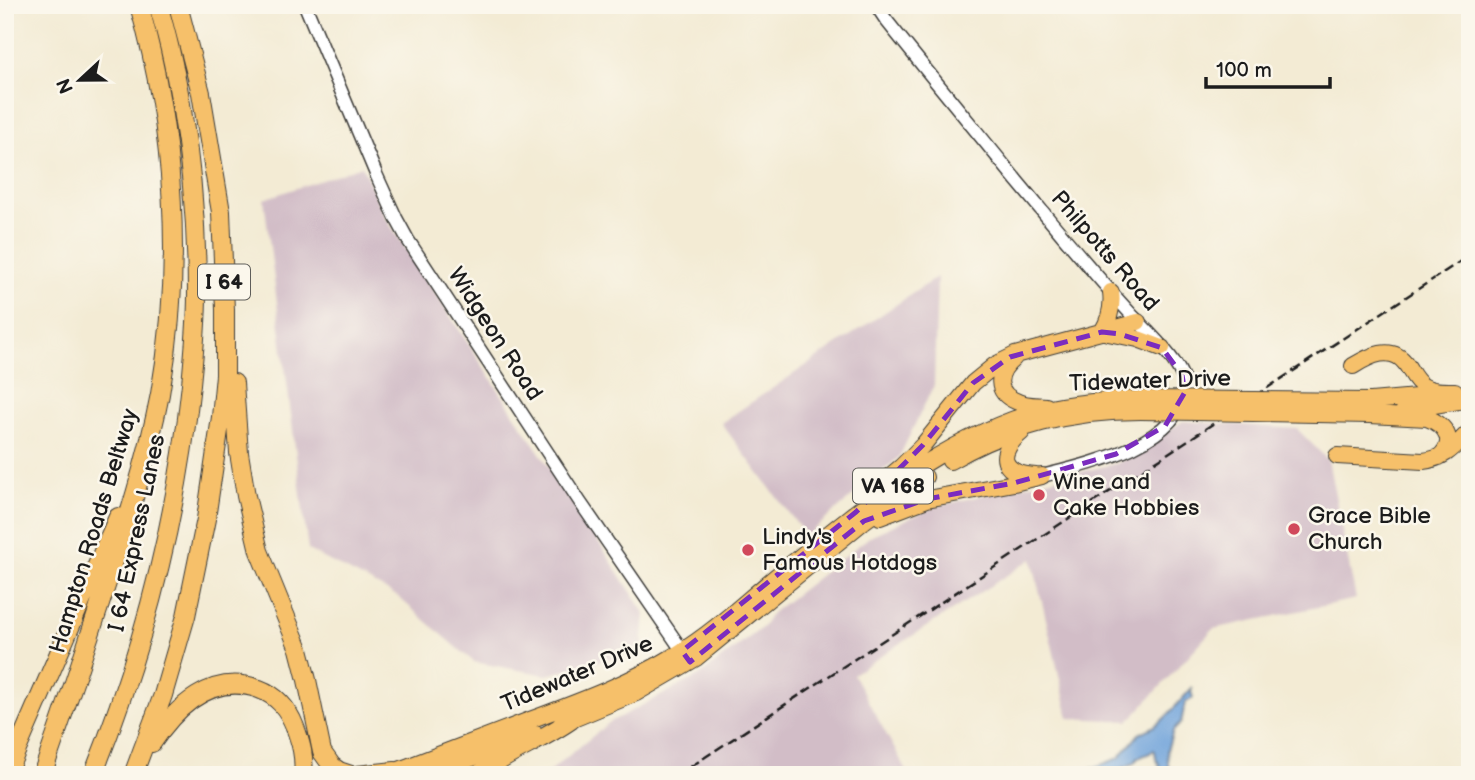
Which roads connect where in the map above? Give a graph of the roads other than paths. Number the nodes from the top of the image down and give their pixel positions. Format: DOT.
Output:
graph roads {
  1 [pos="139,5"];
  2 [pos="158,5"];
  3 [pos="178,5"];
  4 [pos="305,5"];
  5 [pos="876,5"];
  6 [pos="221,212"];
  7 [pos="1111,292"];
  8 [pos="1138,322"];
  9 [pos="1102,332"];
  10 [pos="1162,348"];
  11 [pos="1027,352"];
  12 [pos="1405,363"];
  13 [pos="1353,366"];
  14 [pos="1462,390"];
  15 [pos="1470,399"];
  16 [pos="1141,405"];
  17 [pos="1063,406"];
  18 [pos="1371,408"];
  19 [pos="1030,425"];
  20 [pos="1470,431"];
  21 [pos="151,436"];
  22 [pos="1337,456"];
  23 [pos="1439,457"];
  24 [pos="1042,476"];
  25 [pos="860,517"];
  26 [pos="686,657"];
  27 [pos="312,706"];
  28 [pos="571,720"];
  29 [pos="299,740"];
  30 [pos="136,767"];
  31 [pos="391,773"];
  32 [pos="6,775"];
  33 [pos="43,775"];
  34 [pos="93,775"];
  35 [pos="291,775"];
  36 [pos="303,775"];
  37 [pos="314,775"];
  38 [pos="351,775"];
  39 [pos="357,775"];
  40 [pos="428,775"];
  41 [pos="478,775"];
  1 -- 21 [label="highway, Hampton Roads Beltway / I 64"];
  2 -- 34 [label="highway, I 64 Express Lanes"];
  3 -- 6 [label="highway, I 64"];
  4 -- 26 [label="street, Widgeon Road"];
  5 -- 7 [label="street, Philpotts Road"];
  6 -- 27 [label="highway"];
  6 -- 30 [label="highway, I 64"];
  7 -- 8 [label="street, Philpotts Road"];
  7 -- 9 [label="highway"];
  8 -- 9 [label="highway"];
  8 -- 10 [label="street, Philpotts Road"];
  9 -- 10 [label="highway"];
  9 -- 11 [label="highway"];
  10 -- 24 [label="street, Philpotts Road"];
  11 -- 17 [label="highway"];
  11 -- 25 [label="highway"];
  12 -- 13 [label="highway"];
  12 -- 14 [label="highway"];
  12 -- 18 [label="highway"];
  14 -- 18 [label="highway, Tidewater Drive / VA 168"];
  15 -- 18 [label="highway, Tidewater Drive / VA 168"];
  16 -- 17 [label="highway, Tidewater Drive / VA 168"];
  16 -- 18 [label="highway, Tidewater Drive / VA 168, bridge"];
  16 -- 19 [label="highway, Tidewater Drive / VA 168"];
  17 -- 25 [label="highway, Tidewater Drive / VA 168"];
  18 -- 23 [label="highway"];
  19 -- 24 [label="highway"];
  19 -- 25 [label="highway, Tidewater Drive / VA 168"];
  20 -- 23 [label="highway"];
  21 -- 32 [label="highway"];
  21 -- 33 [label="highway, Hampton Roads Beltway / I 64"];
  22 -- 23 [label="highway"];
  24 -- 25 [label="highway"];
  25 -- 26 [label="highway, Tidewater Drive / VA 168"];
  26 -- 28 [label="highway, Tidewater Drive / VA 168"];
  26 -- 31 [label="highway, Tidewater Drive / VA 168"];
  27 -- 37 [label="highway"];
  27 -- 38 [label="highway"];
  28 -- 40 [label="highway, Tidewater Drive / VA 168"];
  28 -- 41 [label="highway"];
  29 -- 30 [label="highway"];
  29 -- 35 [label="highway"];
  29 -- 36 [label="highway"];
  31 -- 39 [label="highway"];
}
